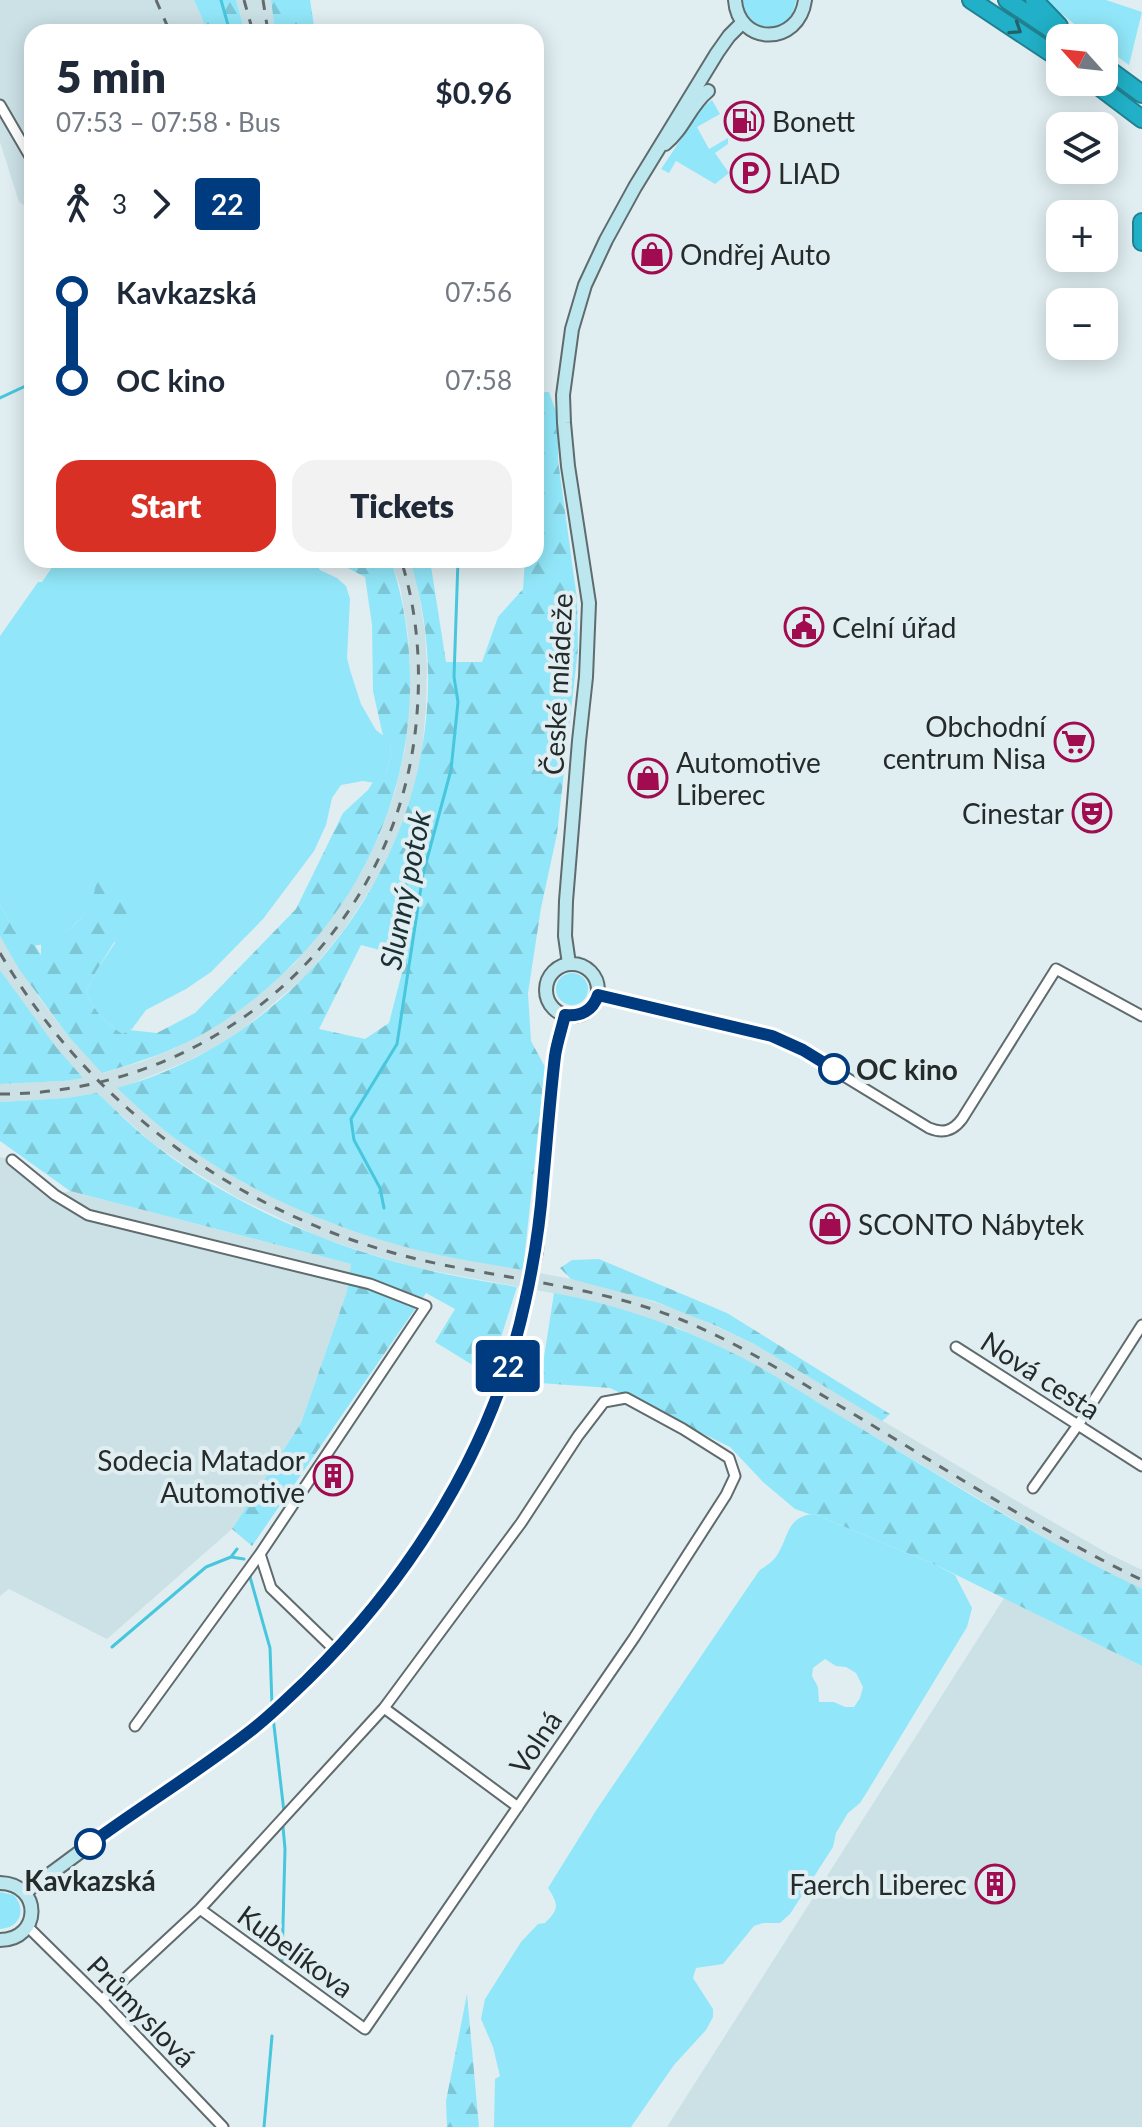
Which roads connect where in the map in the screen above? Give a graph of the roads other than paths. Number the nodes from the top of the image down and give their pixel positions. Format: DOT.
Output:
graph roads {
  1 [pos="735,0"];
  2 [pos="805,0"];
  3 [pos="971,0"];
  4 [pos="1007,0"];
  5 [pos="1034,0"];
  6 [pos="743,22"];
  7 [pos="1057,24"];
  8 [pos="1046,26"];
  9 [pos="1046,50"];
  10 [pos="1118,76"];
  11 [pos="708,91"];
  12 [pos="1142,94"];
  13 [pos="1108,96"];
  14 [pos="1112,96"];
  15 [pos="0,105"];
  16 [pos="1142,119"];
  17 [pos="1142,132"];
  18 [pos="24,146"];
  19 [pos="657,150"];
  20 [pos="1142,222"];
  21 [pos="1142,242"];
  22 [pos="569,964"];
  23 [pos="598,995"];
  24 [pos="565,1015"];
  25 [pos="1142,1016"];
  26 [pos="12,1160"];
  27 [pos="1142,1325"];
  28 [pos="956,1347"];
  29 [pos="1078,1425"];
  30 [pos="1142,1466"];
  31 [pos="1033,1488"];
  32 [pos="260,1554"];
  33 [pos="336,1651"];
  34 [pos="384,1708"];
  35 [pos="135,1726"];
  36 [pos="518,1807"];
  37 [pos="0,1883"];
  38 [pos="25,1892"];
  39 [pos="200,1909"];
  40 [pos="27,1926"];
  41 [pos="0,1940"];
  42 [pos="102,2000"];
  43 [pos="365,2029"];
  44 [pos="223,2127"];
  1 -- 6 [label="street"];
  2 -- 6 [label="street"];
  3 -- 9 [label="highway, one-way"];
  4 -- 8 [label="highway"];
  5 -- 7 [label="highway"];
  6 -- 19 [label="street, České mládeže"];
  10 -- 12 [label="highway"];
  11 -- 19 [label="street"];
  13 -- 17 [label="highway"];
  14 -- 16 [label="highway"];
  15 -- 18 [label="street"];
  19 -- 22 [label="street, České mládeže"];
  20 -- 21 [label="highway"];
  22 -- 23 [label="street"];
  22 -- 24 [label="street"];
  23 -- 24 [label="street"];
  23 -- 25 [label="street"];
  24 -- 33 [label="street, bridge"];
  26 -- 32 [label="street"];
  27 -- 29 [label="street"];
  28 -- 29 [label="street, Nová cesta"];
  29 -- 30 [label="street, Nová cesta"];
  29 -- 31 [label="street"];
  32 -- 33 [label="street"];
  32 -- 35 [label="street"];
  33 -- 38 [label="street"];
  34 -- 36 [label="street"];
  34 -- 36 [label="street, Volná"];
  34 -- 39 [label="street"];
  36 -- 43 [label="street, Volná"];
  37 -- 38 [label="street"];
  38 -- 40 [label="street"];
  39 -- 42 [label="street"];
  39 -- 43 [label="street, Kubelíkova"];
  40 -- 41 [label="street"];
  40 -- 42 [label="street, Průmyslová"];
  42 -- 44 [label="street, Průmyslová"];
}
